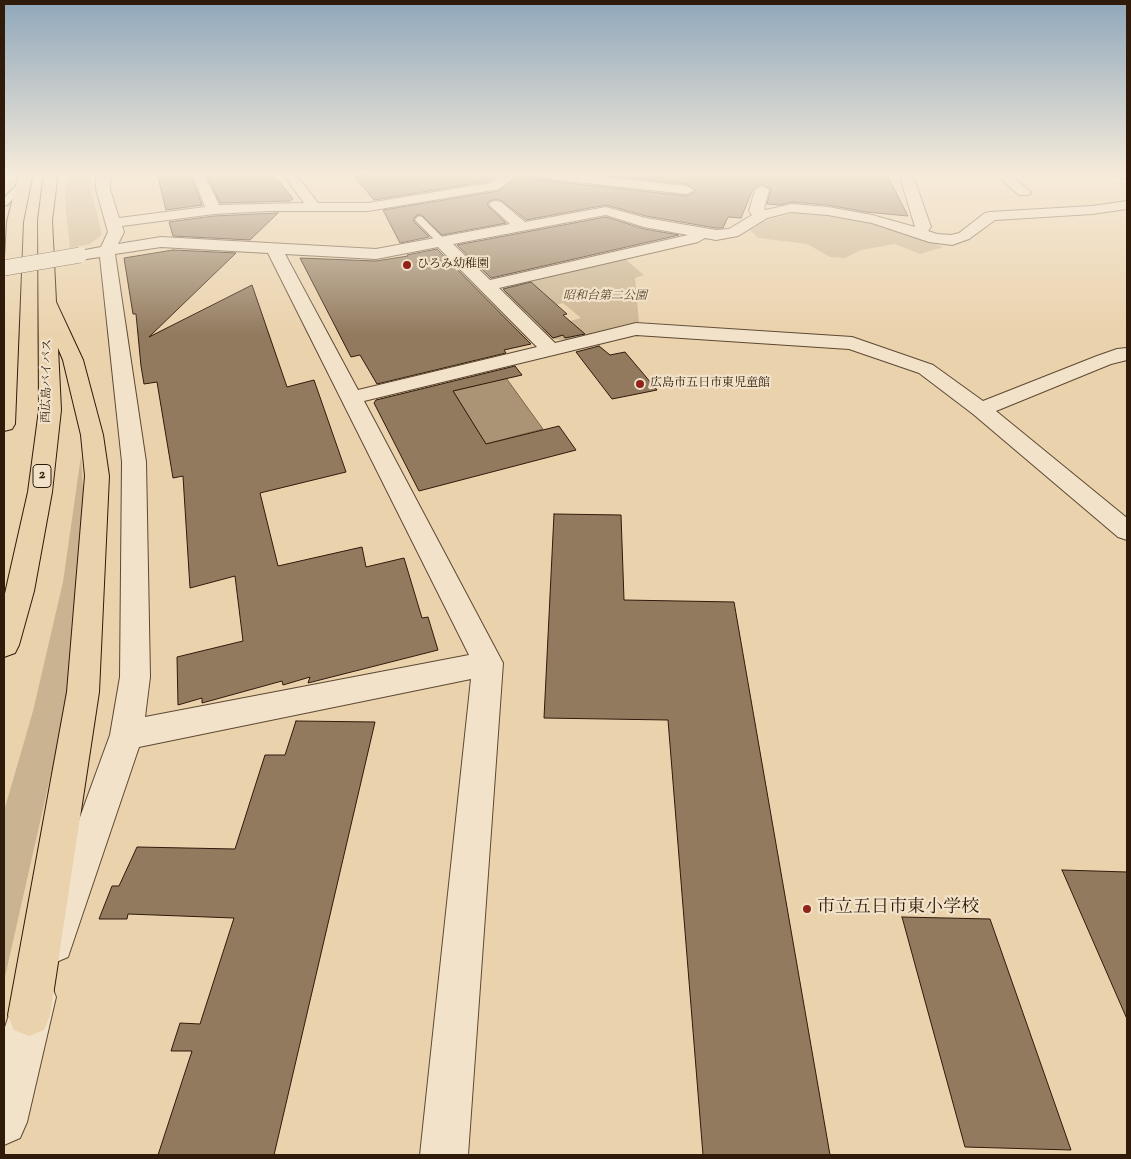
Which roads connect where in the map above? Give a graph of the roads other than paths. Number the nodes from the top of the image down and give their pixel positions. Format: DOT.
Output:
graph roads {
  1 [pos="16,227"];
  2 [pos="45,227"];
  3 [pos="114,227"];
  4 [pos="427,227"];
  5 [pos="522,227"];
  6 [pos="671,227"];
  7 [pos="743,227"];
  8 [pos="900,227"];
  9 [pos="922,227"];
  10 [pos="976,227"];
  11 [pos="918,233"];
  12 [pos="709,234"];
  13 [pos="442,242"];
  14 [pos="274,248"];
  15 [pos="107,251"];
  16 [pos="4,268"];
  17 [pos="486,286"];
  18 [pos="9,300"];
  19 [pos="48,303"];
  20 [pos="4,335"];
  21 [pos="551,350"];
  22 [pos="1127,354"];
  23 [pos="351,398"];
  24 [pos="981,409"];
  25 [pos="4,424"];
  26 [pos="1127,531"];
  27 [pos="4,645"];
  28 [pos="488,663"];
  29 [pos="126,735"];
  30 [pos="28,1015"];
  31 [pos="4,1122"];
  32 [pos="444,1155"];
  1 -- 18 [label="highway"];
  2 -- 19 [label="highway, 西広島バイパス / 2"];
  3 -- 15 [label="street"];
  4 -- 13 [label="lane"];
  5 -- 13 [label="street"];
  6 -- 12 [label="street"];
  7 -- 12 [label="street"];
  8 -- 11 [label="street"];
  9 -- 11 [label="street"];
  10 -- 11 [label="street"];
  12 -- 17 [label="street"];
  13 -- 14 [label="street"];
  13 -- 17 [label="street"];
  14 -- 15 [label="street"];
  14 -- 23 [label="street"];
  15 -- 16 [label="street, bridge"];
  15 -- 29 [label="street"];
  17 -- 21 [label="street"];
  18 -- 20 [label="highway"];
  18 -- 25 [label="highway"];
  19 -- 27 [label="highway, 西広島バイパス / 2"];
  19 -- 30 [label="highway"];
  21 -- 23 [label="street"];
  21 -- 24 [label="street"];
  22 -- 24 [label="street"];
  23 -- 28 [label="street"];
  24 -- 26 [label="street"];
  28 -- 29 [label="street"];
  28 -- 32 [label="street"];
  29 -- 30 [label="street"];
  30 -- 31 [label="street"];
}
